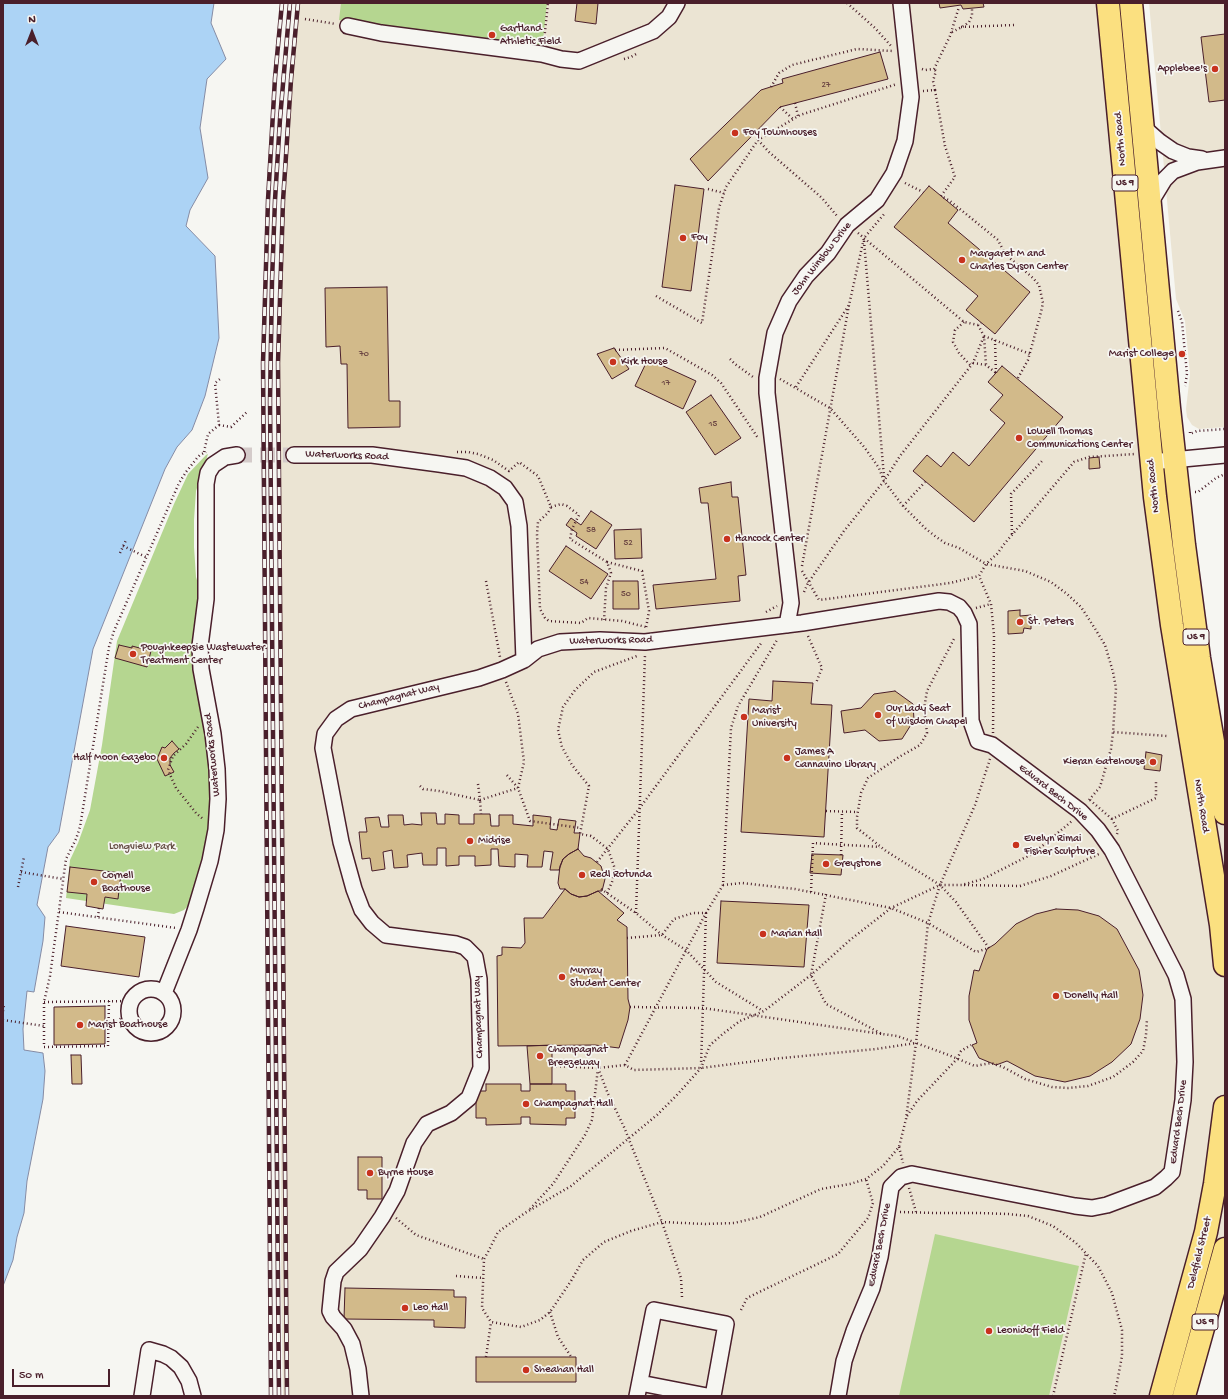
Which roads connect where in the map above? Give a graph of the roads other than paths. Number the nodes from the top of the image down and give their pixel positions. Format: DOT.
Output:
graph roads {
  1 [pos="677,3"];
  2 [pos="901,3"];
  3 [pos="1108,3"];
  4 [pos="1131,3"];
  5 [pos="348,26"];
  6 [pos="1143,127"];
  7 [pos="1225,158"];
  8 [pos="1209,160"];
  9 [pos="1150,203"];
  10 [pos="237,455"];
  11 [pos="294,455"];
  12 [pos="1225,455"];
  13 [pos="1145,458"];
  14 [pos="1174,460"];
  15 [pos="964,612"];
  16 [pos="787,625"];
  17 [pos="524,660"];
  18 [pos="1225,813"];
  19 [pos="1225,965"];
  20 [pos="164,993"];
  21 [pos="1225,1107"];
  22 [pos="1225,1249"];
  23 [pos="638,1389"];
  24 [pos="142,1396"];
  25 [pos="193,1396"];
  26 [pos="361,1396"];
  27 [pos="707,1396"];
  28 [pos="713,1396"];
  29 [pos="838,1396"];
  30 [pos="1161,1396"];
  31 [pos="1184,1396"];
  1 -- 5 [label="street"];
  2 -- 16 [label="street, John Winslow Drive"];
  3 -- 13 [label="highway, North Road / US 9"];
  4 -- 6 [label="highway, North Road / US 9"];
  6 -- 8 [label="street"];
  6 -- 9 [label="highway, North Road / US 9"];
  7 -- 8 [label="street"];
  8 -- 9 [label="street"];
  9 -- 14 [label="highway, North Road / US 9"];
  10 -- 20 [label="street, Waterworks Road"];
  11 -- 17 [label="street, Waterworks Road"];
  12 -- 14 [label="street"];
  13 -- 14 [label="street"];
  13 -- 19 [label="highway, North Road / US 9"];
  14 -- 18 [label="highway, North Road / US 9"];
  15 -- 16 [label="street, Waterworks Road"];
  15 -- 29 [label="street, Edvard Bech Drive"];
  16 -- 17 [label="street, Waterworks Road"];
  17 -- 26 [label="street, Champagnat Way"];
  20 -- 20 [label="street"];
  21 -- 30 [label="highway, Delafield Street / US 9"];
  22 -- 31 [label="highway, Delafield Street / US 9"];
  23 -- 27 [label="street"];
  23 -- 28 [label="street"];
  24 -- 25 [label="street"];
}
